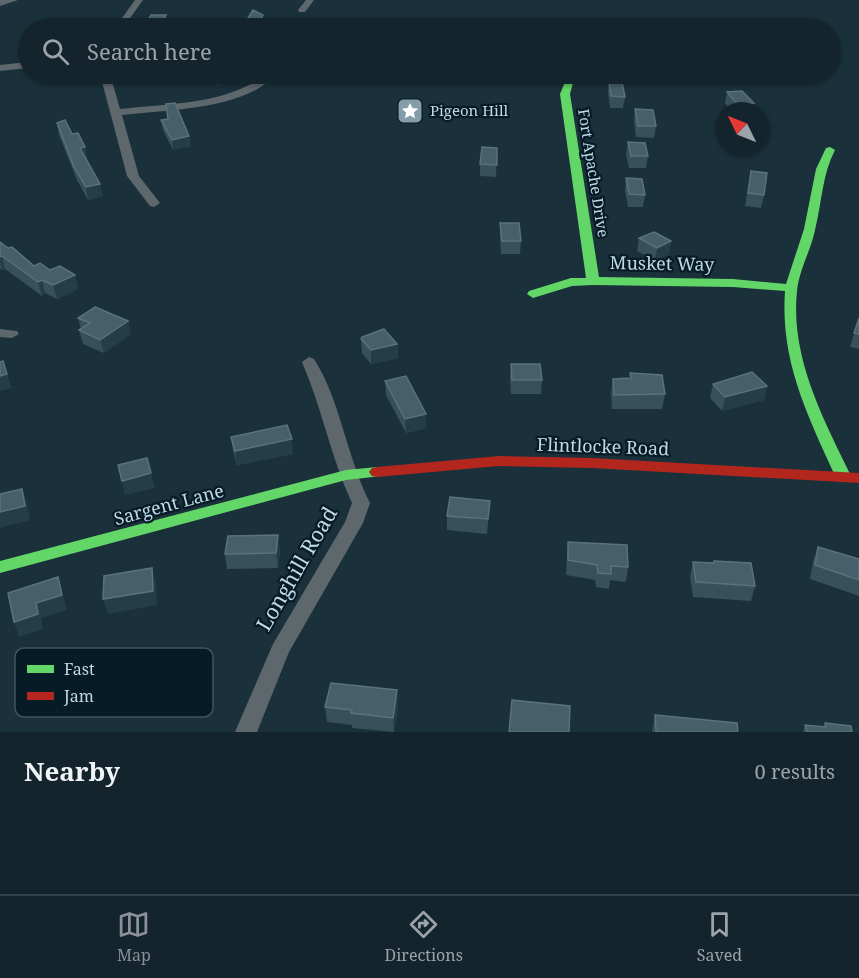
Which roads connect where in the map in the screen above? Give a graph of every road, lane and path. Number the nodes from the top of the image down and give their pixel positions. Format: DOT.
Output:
graph roads {
  1 [pos="14,0"];
  2 [pos="139,0"];
  3 [pos="310,0"];
  4 [pos="0,3"];
  5 [pos="302,10"];
  6 [pos="126,18"];
  7 [pos="18,66"];
  8 [pos="0,68"];
  9 [pos="108,84"];
  10 [pos="260,84"];
  11 [pos="568,84"];
  12 [pos="115,113"];
  13 [pos="830,150"];
  14 [pos="154,203"];
  15 [pos="592,281"];
  16 [pos="792,288"];
  17 [pos="533,294"];
  18 [pos="309,362"];
  19 [pos="346,475"];
  20 [pos="844,478"];
  21 [pos="859,478"];
  22 [pos="0,567"];
  23 [pos="246,732"];
  1 -- 4 [label="street"];
  2 -- 6 [label="street"];
  3 -- 5 [label="street"];
  7 -- 8 [label="street"];
  9 -- 12 [label="street"];
  10 -- 12 [label="street"];
  11 -- 15 [label="street, Fort Apache Drive"];
  12 -- 14 [label="street"];
  13 -- 16 [label="street"];
  15 -- 16 [label="street, Musket Way"];
  15 -- 17 [label="street, Musket Way"];
  16 -- 20 [label="street"];
  18 -- 19 [label="street, Longhill Road"];
  19 -- 20 [label="street, Flintlocke Road"];
  19 -- 22 [label="street, Sargent Lane"];
  19 -- 23 [label="street, Longhill Road"];
  20 -- 21 [label="street, Flintlocke Road"];
}
